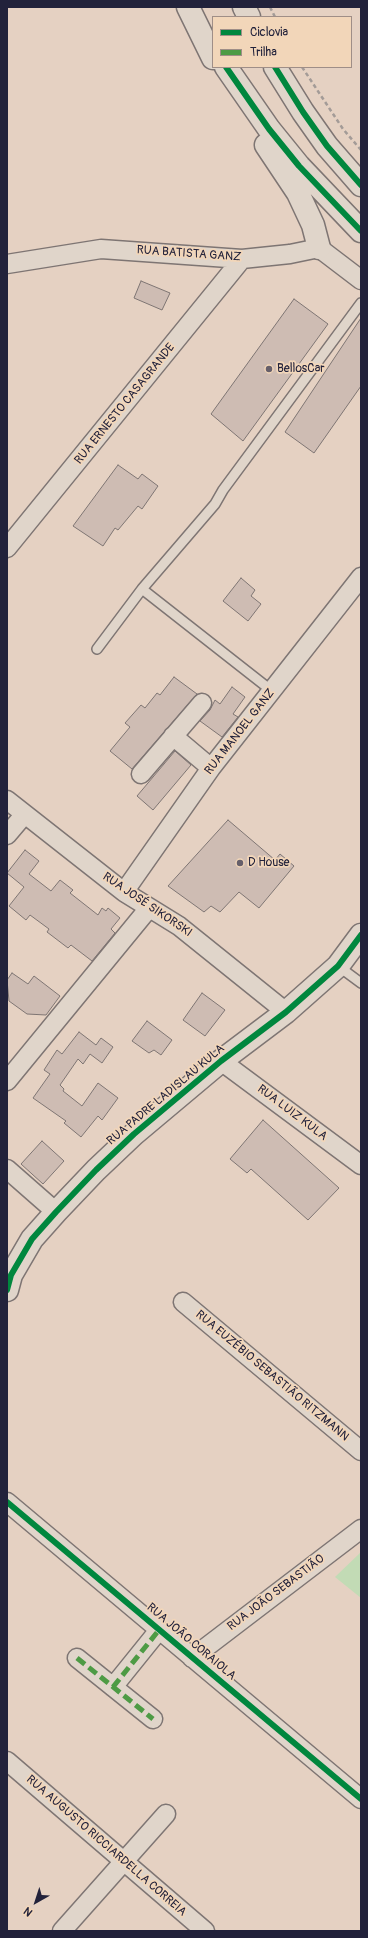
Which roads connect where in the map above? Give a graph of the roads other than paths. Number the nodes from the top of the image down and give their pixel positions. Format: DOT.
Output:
graph roads {
  1 [pos="188,7"];
  2 [pos="244,7"];
  3 [pos="248,16"];
  4 [pos="212,46"];
  5 [pos="212,56"];
  6 [pos="219,68"];
  7 [pos="227,68"];
  8 [pos="277,68"];
  9 [pos="361,185"];
  10 [pos="361,231"];
  11 [pos="319,248"];
  12 [pos="242,258"];
  13 [pos="7,264"];
  14 [pos="361,280"];
  15 [pos="361,303"];
  16 [pos="7,548"];
  17 [pos="361,577"];
  18 [pos="142,589"];
  19 [pos="97,649"];
  20 [pos="272,691"];
  21 [pos="202,703"];
  22 [pos="173,736"];
  23 [pos="211,768"];
  24 [pos="141,774"];
  25 [pos="7,800"];
  26 [pos="24,815"];
  27 [pos="7,836"];
  28 [pos="124,892"];
  29 [pos="148,908"];
  30 [pos="361,935"];
  31 [pos="338,966"];
  32 [pos="361,983"];
  33 [pos="286,1012"];
  34 [pos="222,1061"];
  35 [pos="7,1081"];
  36 [pos="361,1165"];
  37 [pos="7,1169"];
  38 [pos="56,1212"];
  39 [pos="7,1290"];
  40 [pos="183,1302"];
  41 [pos="361,1451"];
  42 [pos="7,1502"];
  43 [pos="361,1529"];
  44 [pos="159,1630"];
  45 [pos="77,1658"];
  46 [pos="192,1658"];
  47 [pos="113,1687"];
  48 [pos="153,1719"];
  49 [pos="7,1761"];
  50 [pos="361,1799"];
  51 [pos="166,1814"];
  52 [pos="125,1862"];
  53 [pos="62,1931"];
  54 [pos="205,1931"];
  1 -- 4 [label="main road"];
  1 -- 5 [label="main road"];
  2 -- 3 [label="main road"];
  6 -- 11 [label="main road"];
  7 -- 10 [label="main road"];
  8 -- 9 [label="main road"];
  11 -- 12 [label="street, RUA BATISTA GANZ"];
  11 -- 14 [label="street"];
  12 -- 13 [label="street, RUA BATISTA GANZ"];
  12 -- 16 [label="street, RUA ERNESTO CASAGRANDE"];
  15 -- 18 [label="lane"];
  17 -- 20 [label="street, RUA MANOEL GANZ"];
  18 -- 19 [label="lane"];
  18 -- 20 [label="lane"];
  20 -- 23 [label="street, RUA MANOEL GANZ"];
  21 -- 22 [label="street"];
  22 -- 23 [label="street"];
  22 -- 24 [label="street"];
  23 -- 28 [label="street, RUA MANOEL GANZ"];
  25 -- 26 [label="street, RUA JOSÉ SIKORSKI"];
  26 -- 27 [label="street"];
  26 -- 28 [label="street, RUA JOSÉ SIKORSKI"];
  28 -- 29 [label="street, RUA JOSÉ SIKORSKI"];
  29 -- 33 [label="street, RUA JOSÉ SIKORSKI"];
  29 -- 35 [label="street"];
  30 -- 31 [label="main road, RUA PADRE LADISLAU KULA"];
  31 -- 32 [label="lane"];
  31 -- 33 [label="main road, RUA PADRE LADISLAU KULA"];
  33 -- 34 [label="main road, RUA PADRE LADISLAU KULA"];
  34 -- 36 [label="street, RUA LUIZ KULA"];
  34 -- 38 [label="main road, RUA PADRE LADISLAU KULA"];
  37 -- 38 [label="street"];
  38 -- 39 [label="main road, RUA PADRE LADISLAU KULA"];
  40 -- 41 [label="street, RUA EUZÉBIO SEBASTIÃO RITZMANN"];
  42 -- 44 [label="street, RUA JOÃO CORAIOLA"];
  43 -- 46 [label="street, RUA JOÃO SEBASTIÃO"];
  44 -- 46 [label="street, RUA JOÃO CORAIOLA"];
  44 -- 47 [label="street"];
  45 -- 47 [label="street"];
  46 -- 50 [label="street, RUA JOÃO CORAIOLA"];
  47 -- 48 [label="street"];
  49 -- 52 [label="street, RUA AUGUSTO RICCIARDELLA CORREIA"];
  51 -- 52 [label="street"];
  52 -- 53 [label="street"];
  52 -- 54 [label="street, RUA AUGUSTO RICCIARDELLA CORREIA"];
}
